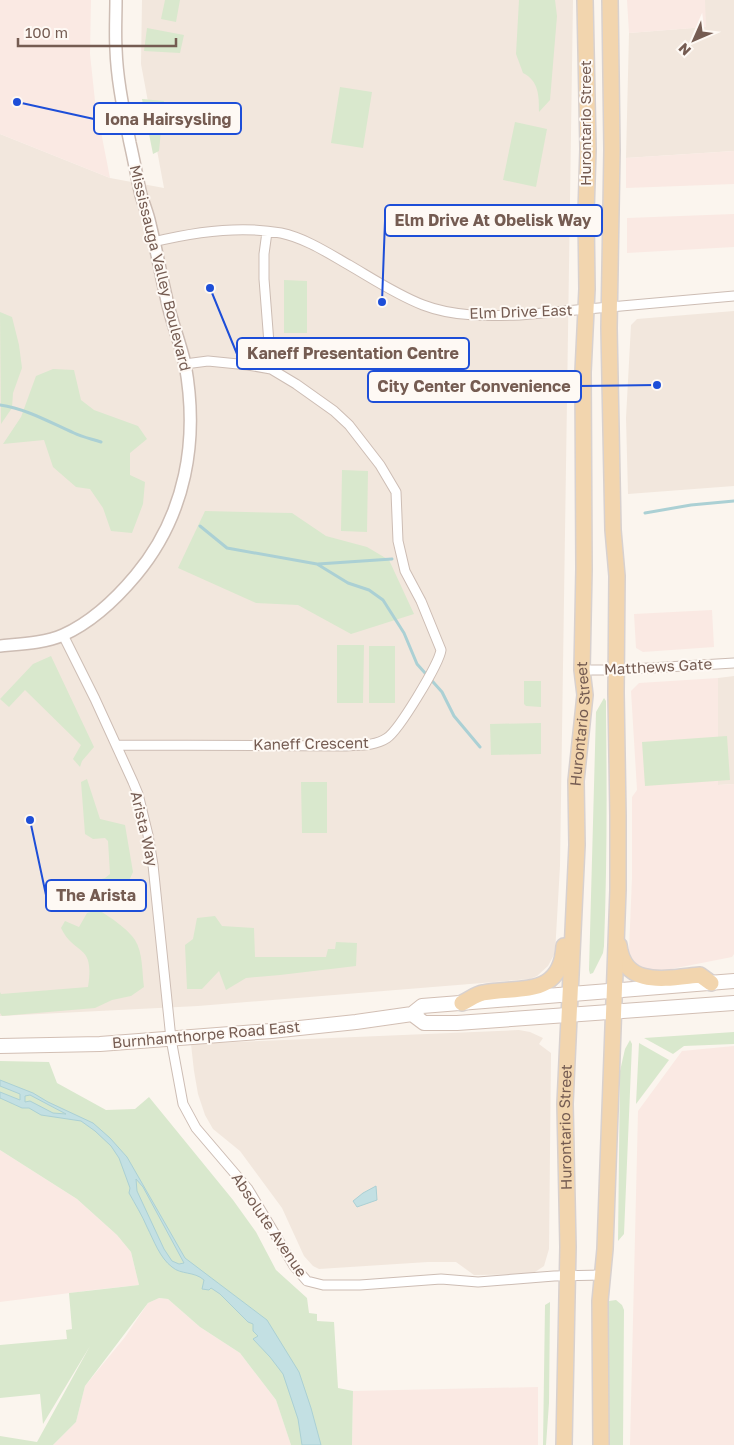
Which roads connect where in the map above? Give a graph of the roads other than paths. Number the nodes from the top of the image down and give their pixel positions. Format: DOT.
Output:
graph roads {
  1 [pos="116,0"];
  2 [pos="585,0"];
  3 [pos="610,0"];
  4 [pos="267,232"];
  5 [pos="153,242"];
  6 [pos="734,296"];
  7 [pos="610,306"];
  8 [pos="587,309"];
  9 [pos="185,364"];
  10 [pos="271,369"];
  11 [pos="63,635"];
  12 [pos="0,646"];
  13 [pos="734,662"];
  14 [pos="582,670"];
  15 [pos="616,670"];
  16 [pos="117,745"];
  17 [pos="577,845"];
  18 [pos="618,890"];
  19 [pos="734,981"];
  20 [pos="710,983"];
  21 [pos="613,990"];
  22 [pos="570,994"];
  23 [pos="462,1003"];
  24 [pos="734,1003"];
  25 [pos="612,1011"];
  26 [pos="412,1014"];
  27 [pos="569,1014"];
  28 [pos="171,1039"];
  29 [pos="0,1046"];
  30 [pos="603,1275"];
  31 [pos="566,1276"];
  32 [pos="564,1445"];
  33 [pos="602,1445"];
  1 -- 5 [label="street, Mississauga Valley Boulevard"];
  2 -- 8 [label="main road, Hurontario Street"];
  3 -- 7 [label="main road, Hurontario Street"];
  4 -- 5 [label="street, Elm Drive East"];
  4 -- 8 [label="street, Elm Drive East"];
  4 -- 10 [label="street"];
  5 -- 9 [label="street, Mississauga Valley Boulevard"];
  6 -- 7 [label="street, Elm Drive East"];
  7 -- 8 [label="street, Elm Drive East"];
  7 -- 15 [label="main road, Hurontario Street"];
  8 -- 14 [label="main road, Hurontario Street"];
  9 -- 10 [label="street, Kaneff Crescent"];
  9 -- 11 [label="street, Mississauga Valley Boulevard"];
  10 -- 16 [label="street, Kaneff Crescent"];
  11 -- 12 [label="street, Mississauga Valley Boulevard"];
  11 -- 16 [label="street, Arista Way"];
  13 -- 15 [label="street, Matthews Gate"];
  14 -- 15 [label="street, Matthews Gate"];
  14 -- 17 [label="main road, Hurontario Street"];
  15 -- 18 [label="main road, Hurontario Street"];
  16 -- 28 [label="street, Arista Way"];
  17 -- 22 [label="main road, Hurontario Street"];
  17 -- 23 [label="main road"];
  18 -- 20 [label="main road"];
  18 -- 21 [label="main road, Hurontario Street"];
  19 -- 20 [label="main road, Burnhamthorpe Road East"];
  20 -- 21 [label="main road, Burnhamthorpe Road East"];
  21 -- 22 [label="main road, Burnhamthorpe Road East"];
  21 -- 25 [label="main road, Hurontario Street"];
  22 -- 23 [label="main road, Burnhamthorpe Road East"];
  22 -- 27 [label="main road, Hurontario Street"];
  23 -- 26 [label="main road, Burnhamthorpe Road East"];
  24 -- 25 [label="main road"];
  25 -- 27 [label="main road"];
  25 -- 30 [label="main road, Hurontario Street"];
  26 -- 27 [label="main road"];
  26 -- 28 [label="main road, Burnhamthorpe Road East"];
  27 -- 31 [label="main road, Hurontario Street"];
  28 -- 29 [label="main road, Burnhamthorpe Road East"];
  28 -- 31 [label="street, Absolute Avenue"];
  30 -- 31 [label="street, Absolute Avenue"];
  30 -- 33 [label="main road, Hurontario Street"];
  31 -- 32 [label="main road, Hurontario Street"];
}
